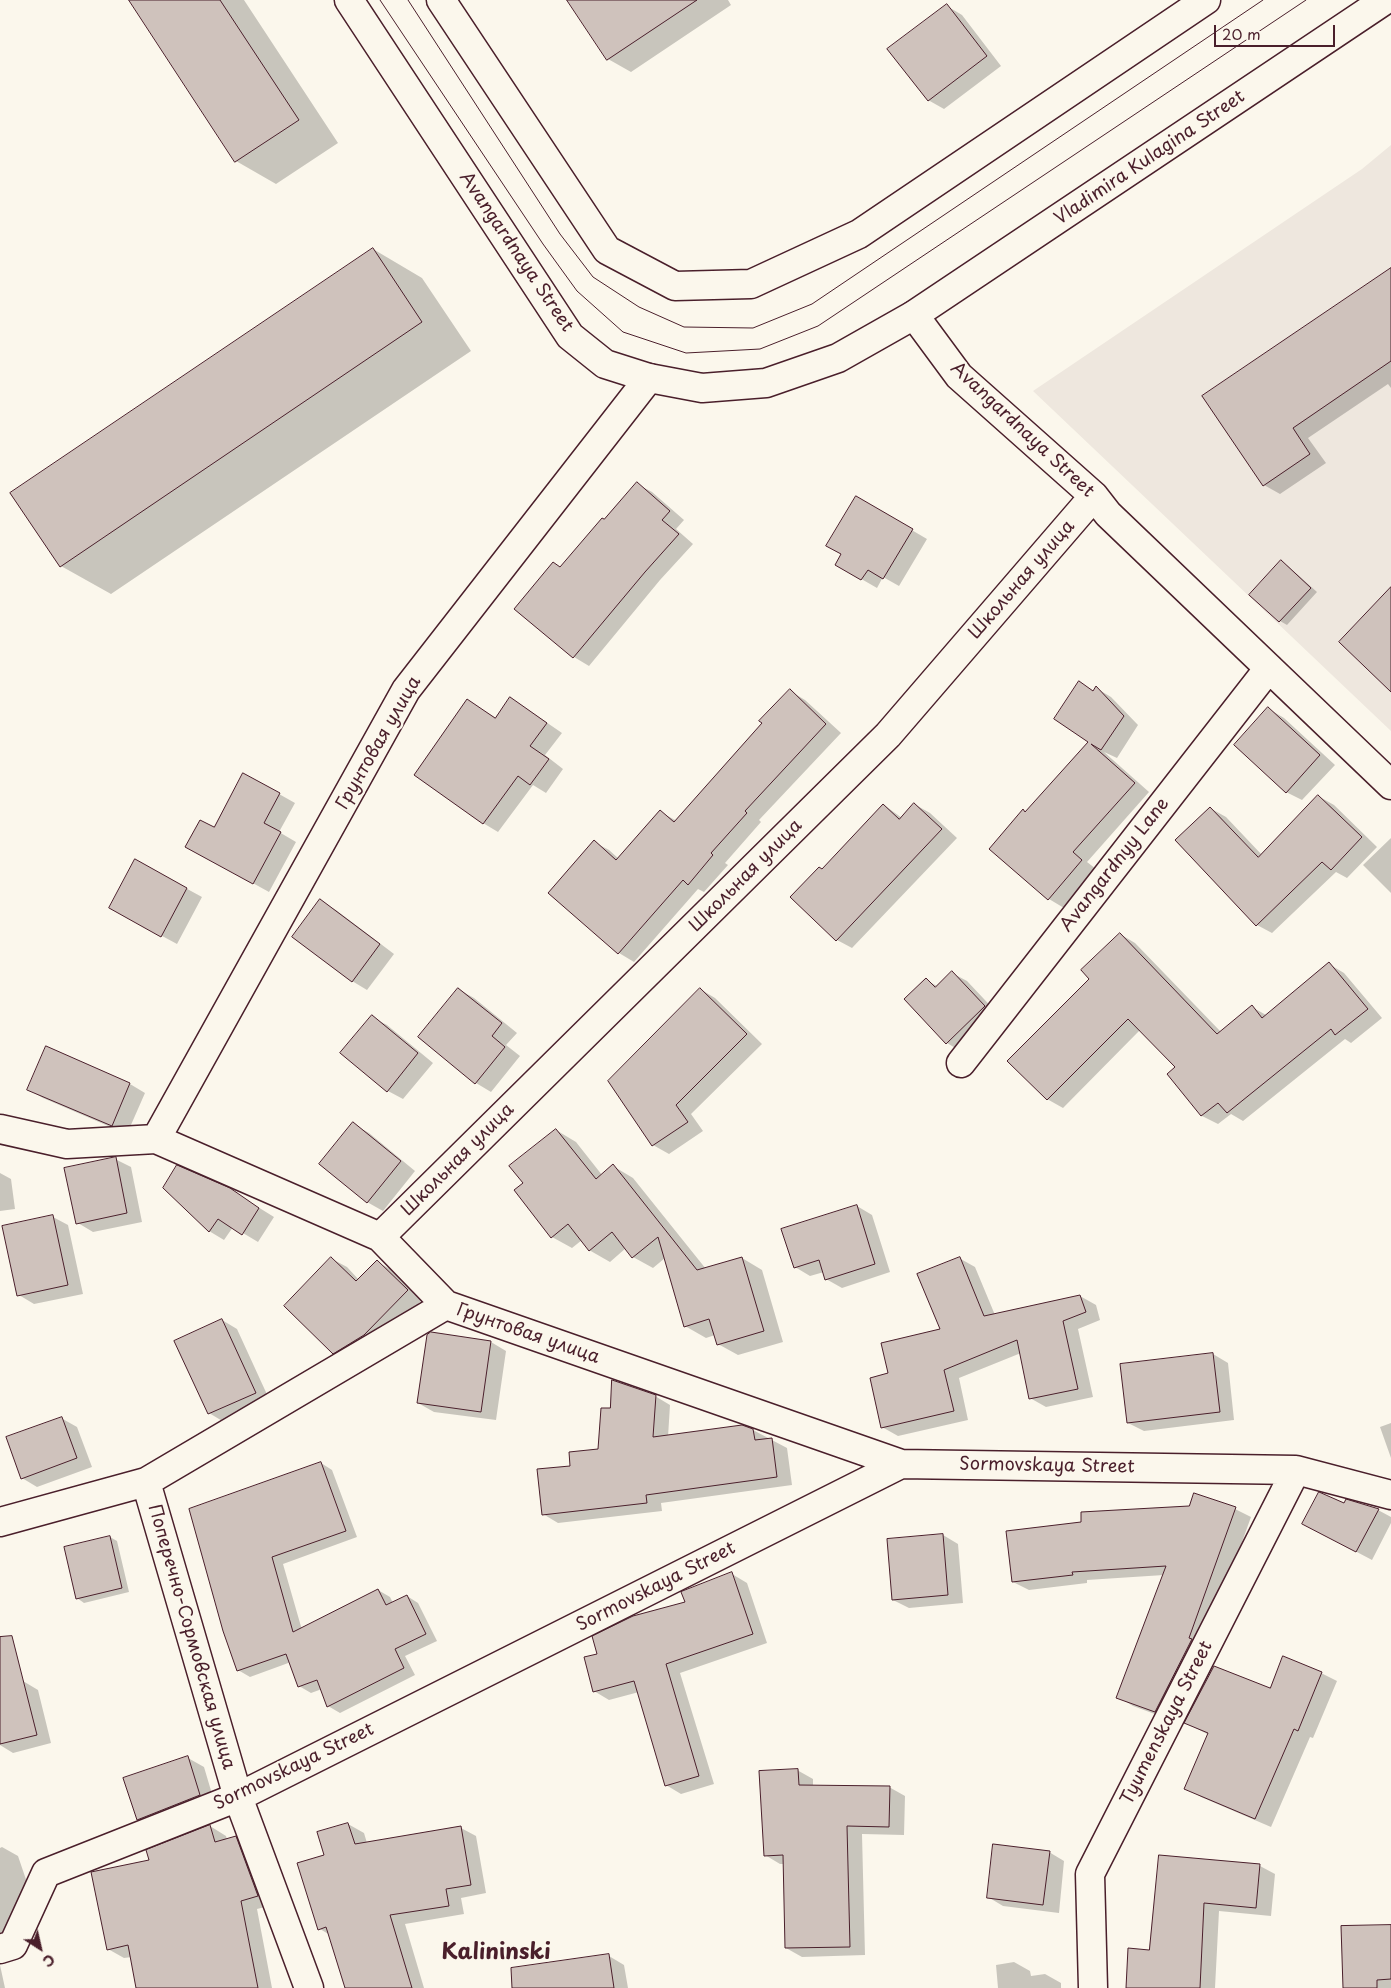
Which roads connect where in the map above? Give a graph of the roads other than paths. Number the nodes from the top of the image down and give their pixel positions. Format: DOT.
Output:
graph roads {
  1 [pos="349,0"];
  2 [pos="441,0"];
  3 [pos="1206,0"];
  4 [pos="1385,0"];
  5 [pos="914,315"];
  6 [pos="649,378"];
  7 [pos="1094,496"];
  8 [pos="1269,668"];
  9 [pos="1391,785"];
  10 [pos="961,1063"];
  11 [pos="0,1129"];
  12 [pos="156,1139"];
  13 [pos="380,1237"];
  14 [pos="446,1305"];
  15 [pos="901,1464"];
  16 [pos="1296,1470"];
  17 [pos="146,1482"];
  18 [pos="1391,1495"];
  19 [pos="0,1522"];
  20 [pos="238,1797"];
  21 [pos="0,1949"];
  22 [pos="309,1988"];
  23 [pos="1093,1988"];
  1 -- 6 [label="street, Avangardnaya Street"];
  2 -- 3 [label="street"];
  4 -- 5 [label="street, Vladimira Kulagina Street"];
  5 -- 6 [label="street, Avangardnaya Street"];
  5 -- 7 [label="street, Avangardnaya Street"];
  6 -- 12 [label="street, Грунтовая улица"];
  7 -- 8 [label="street, Avangardnaya Street"];
  7 -- 13 [label="street, Школьная улица"];
  8 -- 9 [label="street, Avangardnaya Street"];
  8 -- 10 [label="street, Avangardnyy Lane"];
  11 -- 12 [label="street, Грунтовая улица"];
  12 -- 13 [label="street, Грунтовая улица"];
  13 -- 14 [label="street, Грунтовая улица"];
  14 -- 15 [label="street, Грунтовая улица"];
  14 -- 17 [label="street"];
  15 -- 16 [label="street, Sormovskaya Street"];
  15 -- 20 [label="street, Sormovskaya Street"];
  16 -- 18 [label="street, Sormovskaya Street"];
  16 -- 23 [label="street, Tyumenskaya Street"];
  17 -- 19 [label="street"];
  17 -- 20 [label="street, Поперечно-Сормовская улица"];
  20 -- 21 [label="street, Sormovskaya Street"];
  20 -- 22 [label="street, Поперечно-Сормовская улица"];
}
